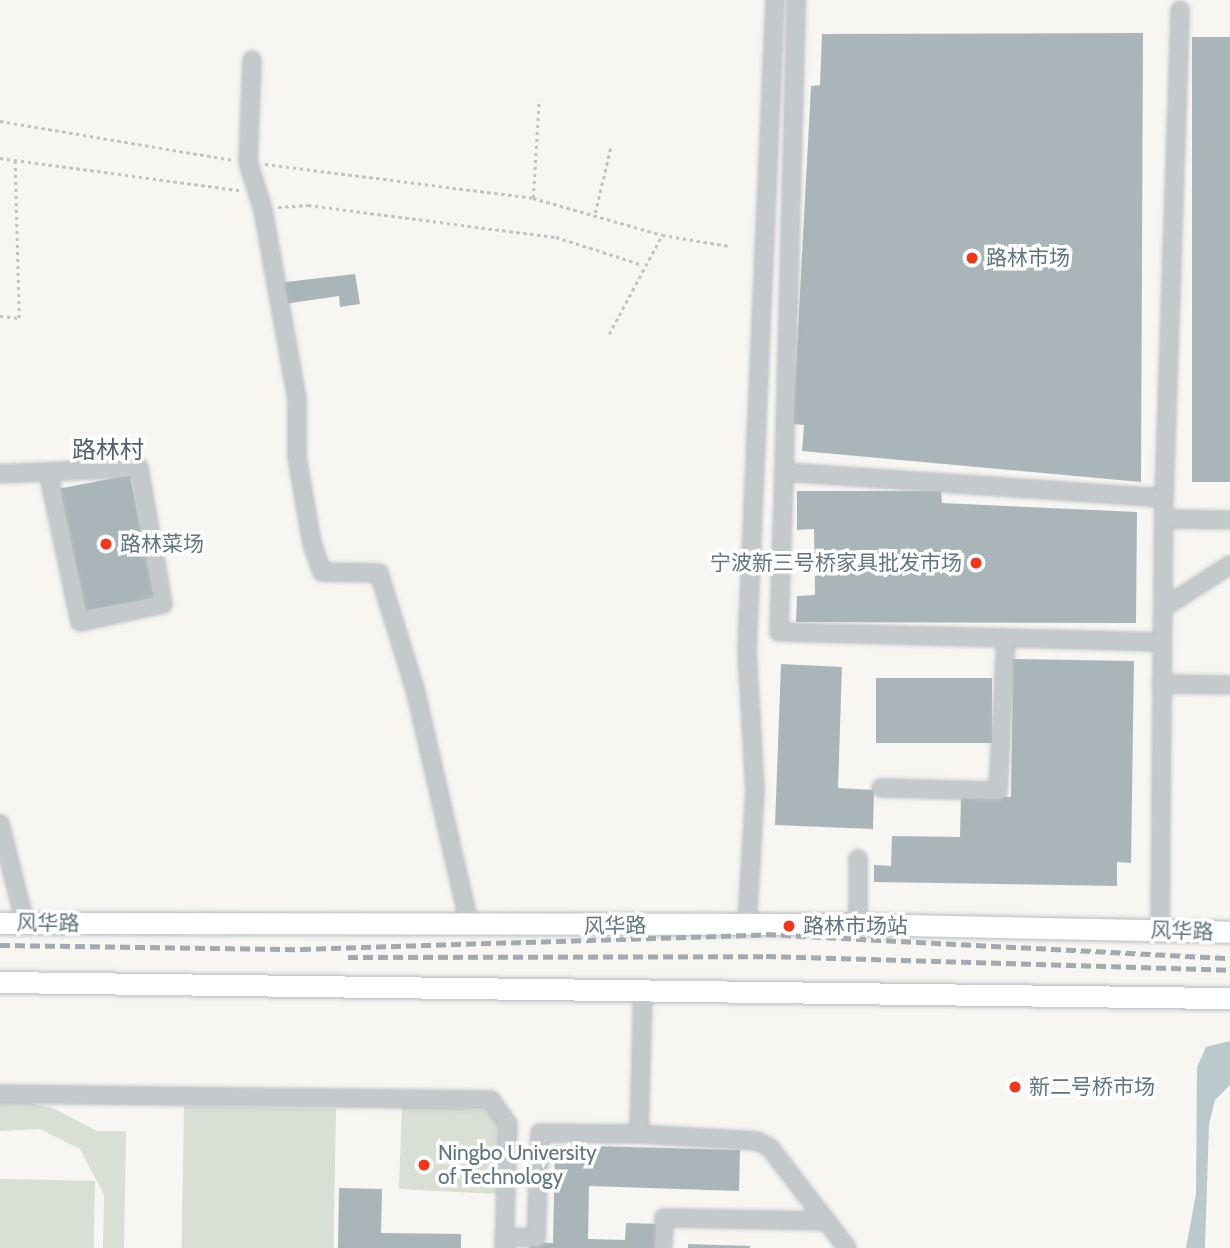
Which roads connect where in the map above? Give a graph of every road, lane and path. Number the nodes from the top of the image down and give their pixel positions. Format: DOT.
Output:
graph roads {
  1 [pos="775,0"];
  2 [pos="796,0"];
  3 [pos="1180,10"];
  4 [pos="252,60"];
  5 [pos="539,100"];
  6 [pos="0,121"];
  7 [pos="611,146"];
  8 [pos="0,158"];
  9 [pos="15,160"];
  10 [pos="248,163"];
  11 [pos="256,193"];
  12 [pos="533,198"];
  13 [pos="270,208"];
  14 [pos="595,213"];
  15 [pos="662,235"];
  16 [pos="729,246"];
  17 [pos="643,265"];
  18 [pos="0,316"];
  19 [pos="609,334"];
  20 [pos="48,472"];
  21 [pos="784,472"];
  22 [pos="0,474"];
  23 [pos="1164,498"];
  24 [pos="1164,519"];
  25 [pos="1230,520"];
  26 [pos="1230,565"];
  27 [pos="1163,608"];
  28 [pos="1006,638"];
  29 [pos="1161,642"];
  30 [pos="1161,684"];
  31 [pos="1230,685"];
  32 [pos="881,788"];
  33 [pos="0,824"];
  34 [pos="858,859"];
  35 [pos="0,923"];
  36 [pos="25,923"];
  37 [pos="858,924"];
  38 [pos="747,925"];
  39 [pos="470,928"];
  40 [pos="1160,930"];
  41 [pos="1230,932"];
  42 [pos="0,982"];
  43 [pos="643,992"];
  44 [pos="1230,998"];
  45 [pos="0,1094"];
  46 [pos="639,1134"];
  47 [pos="826,1220"];
  48 [pos="504,1243"];
  49 [pos="663,1248"];
  50 [pos="847,1248"];
  1 -- 38 [label="street"];
  2 -- 21 [label="street"];
  3 -- 23 [label="street"];
  4 -- 10 [label="street"];
  5 -- 12 [label="path"];
  6 -- 10 [label="path"];
  7 -- 14 [label="path"];
  8 -- 9 [label="path"];
  9 -- 11 [label="path"];
  9 -- 18 [label="path"];
  10 -- 11 [label="street"];
  10 -- 12 [label="path"];
  11 -- 39 [label="street"];
  12 -- 14 [label="path"];
  13 -- 17 [label="path"];
  14 -- 15 [label="path"];
  15 -- 16 [label="path"];
  15 -- 17 [label="path"];
  17 -- 19 [label="path"];
  20 -- 20 [label="street"];
  20 -- 22 [label="street"];
  21 -- 23 [label="street"];
  21 -- 28 [label="street"];
  23 -- 24 [label="street"];
  24 -- 25 [label="street"];
  24 -- 27 [label="street"];
  26 -- 27 [label="street"];
  27 -- 29 [label="street"];
  28 -- 29 [label="street"];
  28 -- 32 [label="street"];
  29 -- 30 [label="street"];
  30 -- 31 [label="street"];
  30 -- 40 [label="street"];
  33 -- 36 [label="street"];
  34 -- 37 [label="street"];
  35 -- 36 [label="main road, 风华路"];
  36 -- 39 [label="main road, 风华路"];
  37 -- 38 [label="main road, 风华路"];
  37 -- 40 [label="main road, 风华路"];
  38 -- 39 [label="main road, 风华路"];
  40 -- 41 [label="main road, 风华路"];
  42 -- 43 [label="main road"];
  43 -- 44 [label="main road"];
  43 -- 46 [label="street"];
  45 -- 48 [label="street"];
  46 -- 47 [label="street"];
  46 -- 48 [label="street"];
  47 -- 49 [label="street"];
  47 -- 50 [label="street"];
}
